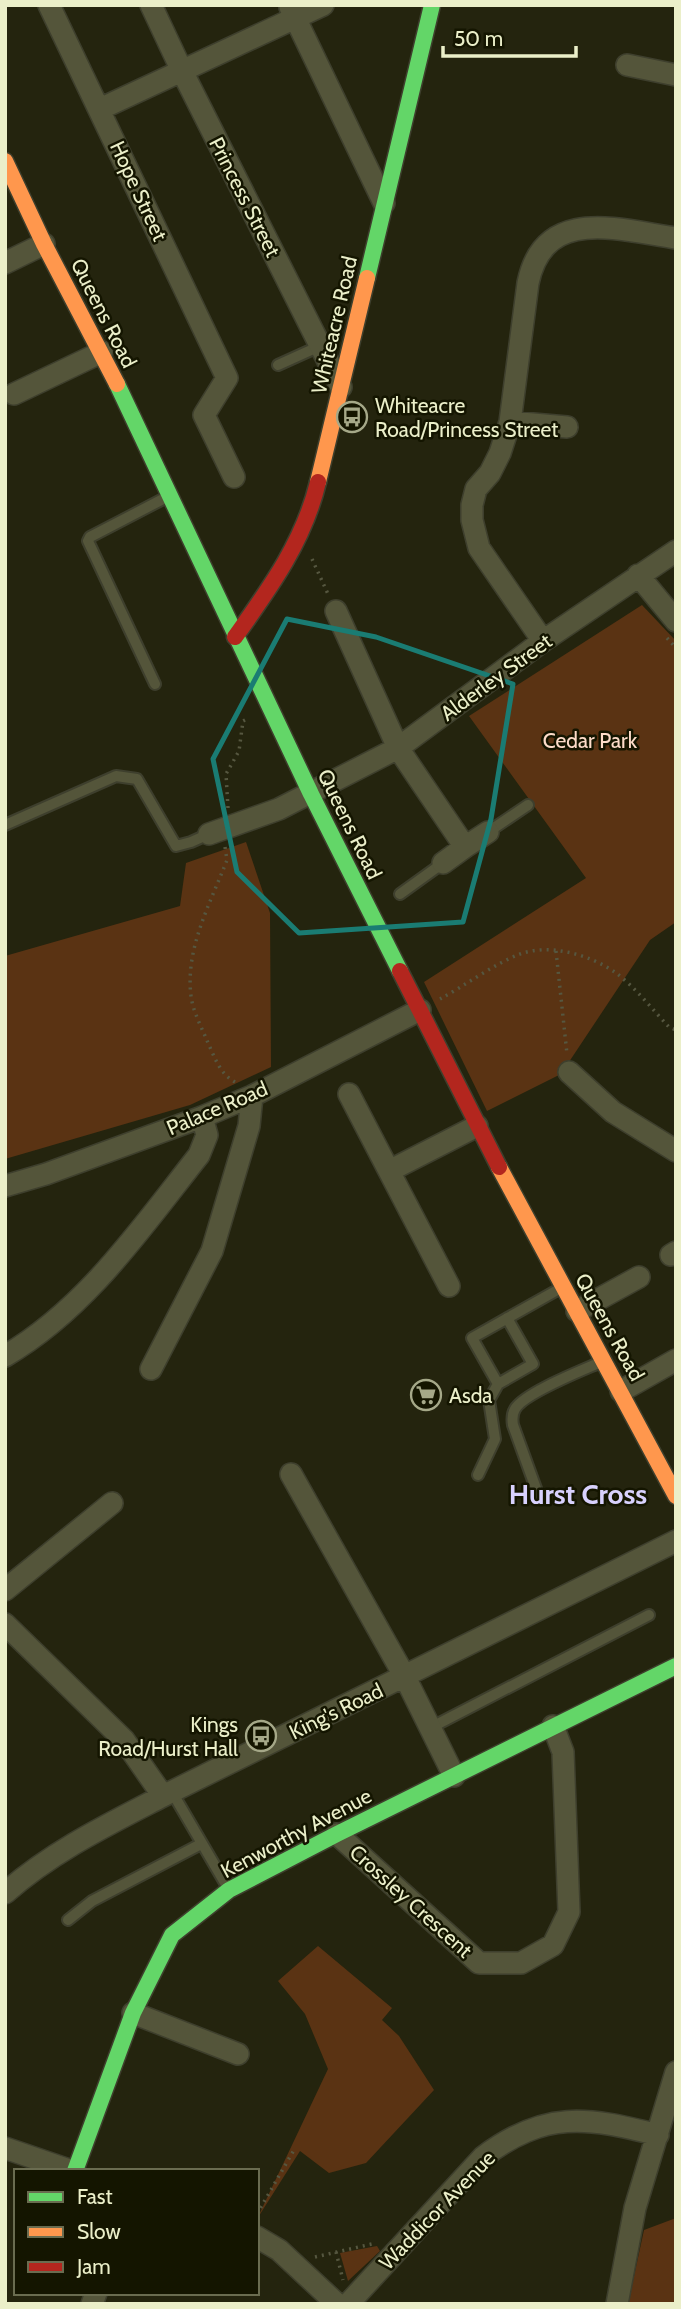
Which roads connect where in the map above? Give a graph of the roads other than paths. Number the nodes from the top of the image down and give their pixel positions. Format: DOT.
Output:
graph roads {
  1 [pos="50,5"];
  2 [pos="151,5"];
  3 [pos="323,5"];
  4 [pos="432,5"];
  5 [pos="292,12"];
  6 [pos="627,65"];
  7 [pos="182,71"];
  8 [pos="676,75"];
  9 [pos="100,109"];
  10 [pos="5,161"];
  11 [pos="384,203"];
  12 [pos="676,238"];
  13 [pos="44,244"];
  14 [pos="5,263"];
  15 [pos="320,346"];
  16 [pos="102,352"];
  17 [pos="278,365"];
  18 [pos="341,387"];
  19 [pos="14,394"];
  20 [pos="510,422"];
  21 [pos="567,427"];
  22 [pos="234,477"];
  23 [pos="169,496"];
  24 [pos="676,551"];
  25 [pos="638,575"];
  26 [pos="336,611"];
  27 [pos="676,621"];
  28 [pos="235,637"];
  29 [pos="543,642"];
  30 [pos="155,684"];
  31 [pos="398,748"];
  32 [pos="311,794"];
  33 [pos="528,805"];
  34 [pos="5,825"];
  35 [pos="216,831"];
  36 [pos="488,832"];
  37 [pos="465,848"];
  38 [pos="443,863"];
  39 [pos="400,894"];
  40 [pos="420,1010"];
  41 [pos="569,1072"];
  42 [pos="349,1094"];
  43 [pos="252,1096"];
  44 [pos="202,1117"];
  45 [pos="477,1126"];
  46 [pos="676,1151"];
  47 [pos="389,1171"];
  48 [pos="5,1186"];
  49 [pos="639,1277"];
  50 [pos="449,1286"];
  51 [pos="564,1286"];
  52 [pos="577,1311"];
  53 [pos="507,1318"];
  54 [pos="5,1356"];
  55 [pos="604,1360"];
  56 [pos="676,1360"];
  57 [pos="151,1369"];
  58 [pos="498,1384"];
  59 [pos="621,1391"];
  60 [pos="291,1474"];
  61 [pos="478,1475"];
  62 [pos="538,1494"];
  63 [pos="676,1496"];
  64 [pos="112,1503"];
  65 [pos="676,1542"];
  66 [pos="5,1590"];
  67 [pos="649,1615"];
  68 [pos="5,1624"];
  69 [pos="676,1666"];
  70 [pos="405,1677"];
  71 [pos="553,1726"];
  72 [pos="430,1728"];
  73 [pos="454,1776"];
  74 [pos="167,1794"];
  75 [pos="337,1834"];
  76 [pos="201,1844"];
  77 [pos="229,1890"];
  78 [pos="5,1893"];
  79 [pos="68,1920"];
  80 [pos="133,2013"];
  81 [pos="237,2054"];
  82 [pos="676,2072"];
  83 [pos="658,2135"];
  84 [pos="5,2148"];
  85 [pos="67,2169"];
  86 [pos="74,2169"];
  87 [pos="259,2238"];
  88 [pos="345,2303"];
  89 [pos="617,2304"];
  1 -- 9 [label="street, Hope Street"];
  2 -- 7 [label="street, Princess Street"];
  3 -- 5 [label="street"];
  4 -- 11 [label="main road, Whiteacre Road"];
  5 -- 7 [label="street"];
  5 -- 11 [label="street"];
  6 -- 8 [label="street"];
  7 -- 9 [label="street"];
  7 -- 15 [label="street, Princess Street"];
  9 -- 22 [label="street, Hope Street"];
  10 -- 13 [label="main road, Queens Road"];
  11 -- 18 [label="main road, Whiteacre Road"];
  12 -- 20 [label="street"];
  13 -- 14 [label="street"];
  13 -- 16 [label="main road, Queens Road"];
  15 -- 17 [label="lane"];
  15 -- 18 [label="street, Princess Street"];
  16 -- 19 [label="street"];
  16 -- 23 [label="main road, Queens Road"];
  18 -- 28 [label="main road, Whiteacre Road"];
  20 -- 21 [label="street"];
  20 -- 29 [label="street"];
  23 -- 28 [label="main road, Queens Road"];
  23 -- 30 [label="lane"];
  24 -- 25 [label="street, Alderley Street"];
  25 -- 27 [label="street"];
  25 -- 29 [label="street, Alderley Street"];
  26 -- 31 [label="street"];
  28 -- 32 [label="main road, Queens Road"];
  29 -- 31 [label="street, Alderley Street"];
  31 -- 32 [label="street, Alderley Street"];
  31 -- 37 [label="street"];
  32 -- 35 [label="street, Alderley Street"];
  32 -- 40 [label="main road, Queens Road"];
  33 -- 36 [label="lane"];
  34 -- 35 [label="lane"];
  36 -- 37 [label="street"];
  37 -- 38 [label="street"];
  38 -- 39 [label="lane"];
  40 -- 43 [label="street, Palace Road"];
  40 -- 45 [label="main road, Queens Road"];
  41 -- 46 [label="street"];
  42 -- 47 [label="street"];
  43 -- 44 [label="street, Palace Road"];
  43 -- 57 [label="street"];
  44 -- 48 [label="street, Palace Road"];
  44 -- 54 [label="street"];
  45 -- 47 [label="street"];
  45 -- 51 [label="main road, Queens Road"];
  47 -- 50 [label="street"];
  49 -- 52 [label="street"];
  51 -- 52 [label="main road, Queens Road"];
  51 -- 53 [label="lane"];
  52 -- 55 [label="main road, Queens Road"];
  53 -- 58 [label="lane"];
  53 -- 58 [label="lane"];
  55 -- 59 [label="main road, Queens Road"];
  55 -- 62 [label="lane"];
  56 -- 59 [label="street"];
  58 -- 61 [label="lane"];
  59 -- 63 [label="main road, Queens Road"];
  60 -- 70 [label="street"];
  64 -- 66 [label="street"];
  65 -- 70 [label="street, King's Road"];
  67 -- 72 [label="lane"];
  68 -- 74 [label="street"];
  69 -- 71 [label="main road, Kenworthy Avenue"];
  70 -- 72 [label="street"];
  70 -- 74 [label="street, King's Road"];
  71 -- 73 [label="main road, Kenworthy Avenue"];
  71 -- 75 [label="street, Crossley Crescent"];
  72 -- 73 [label="street"];
  73 -- 75 [label="main road, Kenworthy Avenue"];
  74 -- 76 [label="lane"];
  74 -- 78 [label="street, King's Road"];
  75 -- 77 [label="main road, Kenworthy Avenue"];
  76 -- 77 [label="lane"];
  76 -- 79 [label="lane"];
  77 -- 80 [label="main road, Kenworthy Avenue"];
  80 -- 81 [label="street"];
  80 -- 86 [label="main road, Kenworthy Avenue"];
  82 -- 83 [label="street"];
  83 -- 88 [label="street, Waddicor Avenue"];
  83 -- 89 [label="street"];
  84 -- 85 [label="street"];
  87 -- 88 [label="street"];
}
